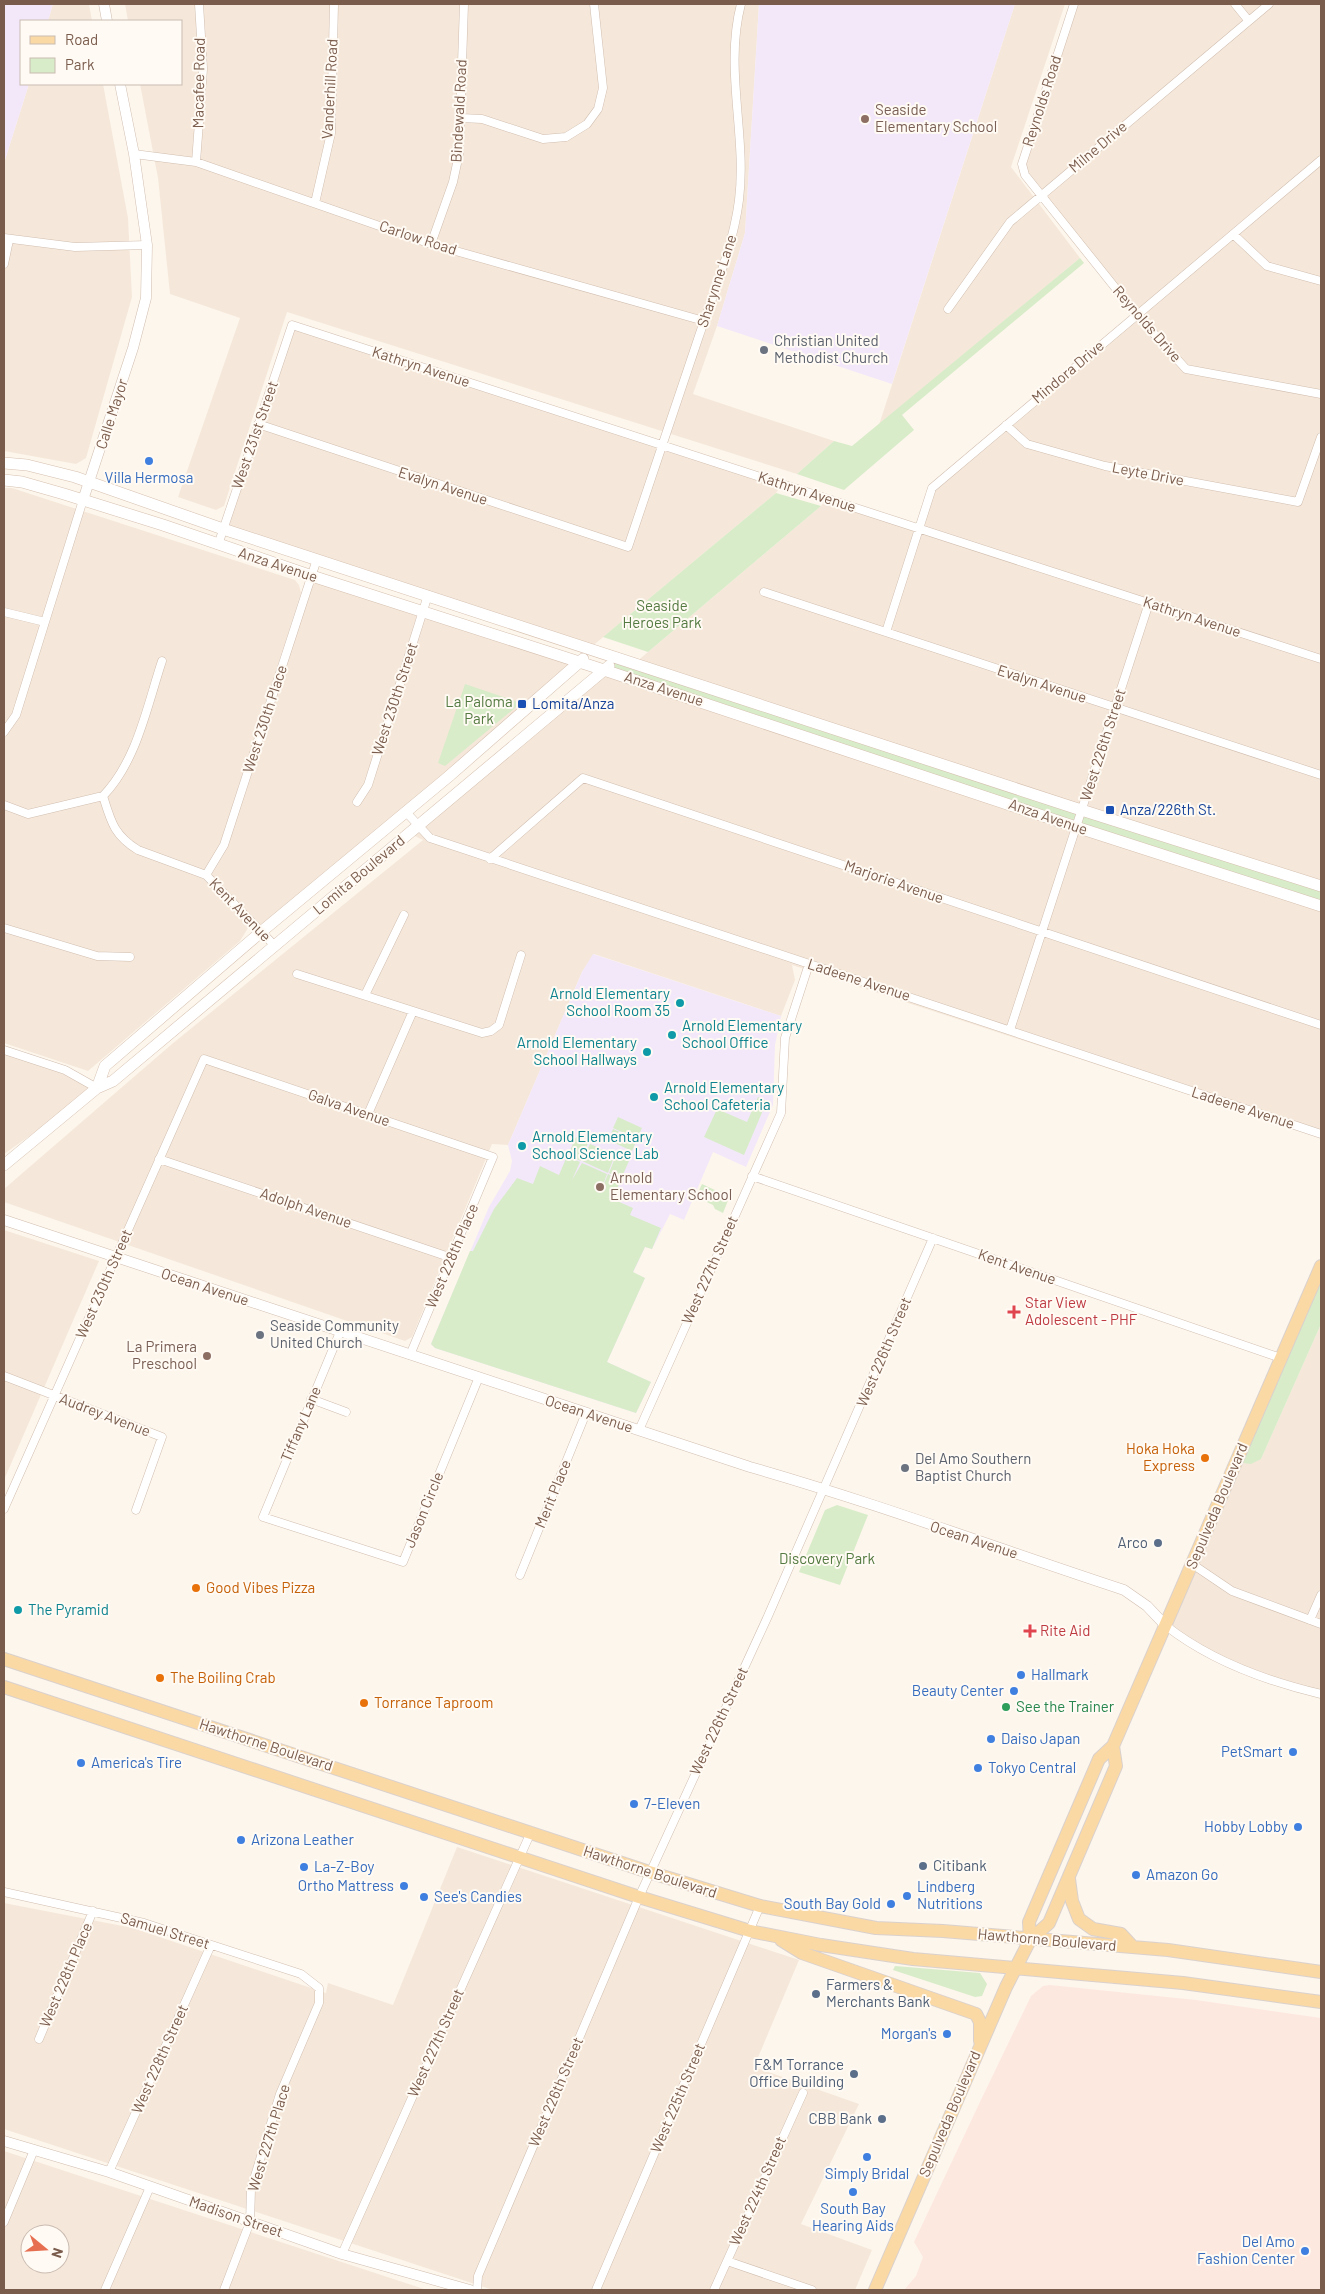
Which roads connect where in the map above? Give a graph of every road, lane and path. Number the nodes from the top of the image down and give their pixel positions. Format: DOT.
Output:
graph roads {
  1 [pos="104,4"];
  2 [pos="199,4"];
  3 [pos="334,4"];
  4 [pos="464,4"];
  5 [pos="594,4"];
  6 [pos="740,4"];
  7 [pos="1074,4"];
  8 [pos="1235,4"];
  9 [pos="1269,4"];
  10 [pos="107,20"];
  11 [pos="1248,20"];
  12 [pos="120,85"];
  13 [pos="461,118"];
  14 [pos="134,154"];
  15 [pos="1321,160"];
  16 [pos="196,162"];
  17 [pos="1041,195"];
  18 [pos="315,203"];
  19 [pos="1233,234"];
  20 [pos="6,239"];
  21 [pos="432,244"];
  22 [pos="147,245"];
  23 [pos="4,264"];
  24 [pos="1321,281"];
  25 [pos="948,309"];
  26 [pos="1137,315"];
  27 [pos="704,321"];
  28 [pos="292,325"];
  29 [pos="1321,394"];
  30 [pos="258,424"];
  31 [pos="1006,425"];
  32 [pos="1321,437"];
  33 [pos="662,445"];
  34 [pos="4,463"];
  35 [pos="4,480"];
  36 [pos="89,482"];
  37 [pos="83,500"];
  38 [pos="920,528"];
  39 [pos="223,529"];
  40 [pos="218,545"];
  41 [pos="628,548"];
  42 [pos="317,559"];
  43 [pos="312,576"];
  44 [pos="764,592"];
  45 [pos="428,595"];
  46 [pos="1149,603"];
  47 [pos="423,611"];
  48 [pos="4,612"];
  49 [pos="45,622"];
  50 [pos="886,632"];
  51 [pos="595,650"];
  52 [pos="619,658"];
  53 [pos="1321,659"];
  54 [pos="162,661"];
  55 [pos="580,662"];
  56 [pos="604,670"];
  57 [pos="1114,708"];
  58 [pos="4,732"];
  59 [pos="1321,775"];
  60 [pos="103,796"];
  61 [pos="357,802"];
  62 [pos="4,805"];
  63 [pos="1082,810"];
  64 [pos="406,812"];
  65 [pos="419,826"];
  66 [pos="1076,827"];
  67 [pos="490,858"];
  68 [pos="206,875"];
  69 [pos="1321,886"];
  70 [pos="1321,906"];
  71 [pos="404,916"];
  72 [pos="4,928"];
  73 [pos="261,932"];
  74 [pos="1042,932"];
  75 [pos="275,946"];
  76 [pos="521,955"];
  77 [pos="130,957"];
  78 [pos="809,964"];
  79 [pos="297,974"];
  80 [pos="365,995"];
  81 [pos="413,1011"];
  82 [pos="1321,1025"];
  83 [pos="1010,1030"];
  84 [pos="4,1050"];
  85 [pos="204,1060"];
  86 [pos="97,1088"];
  87 [pos="368,1114"];
  88 [pos="1321,1134"];
  89 [pos="493,1157"];
  90 [pos="160,1159"];
  91 [pos="4,1166"];
  92 [pos="752,1176"];
  93 [pos="4,1220"];
  94 [pos="933,1238"];
  95 [pos="116,1258"];
  96 [pos="452,1258"];
  97 [pos="1321,1266"];
  98 [pos="340,1332"];
  99 [pos="410,1355"];
  100 [pos="1281,1358"];
  101 [pos="4,1376"];
  102 [pos="479,1377"];
  103 [pos="54,1396"];
  104 [pos="312,1399"];
  105 [pos="346,1412"];
  106 [pos="586,1413"];
  107 [pos="639,1430"];
  108 [pos="824,1488"];
  109 [pos="4,1509"];
  110 [pos="136,1510"];
  111 [pos="263,1517"];
  112 [pos="1192,1564"];
  113 [pos="520,1575"];
  114 [pos="1321,1595"];
  115 [pos="1310,1620"];
  116 [pos="1321,1624"];
  117 [pos="1165,1625"];
  118 [pos="4,1659"];
  119 [pos="4,1688"];
  120 [pos="1321,1694"];
  121 [pos="1112,1746"];
  122 [pos="531,1832"];
  123 [pos="520,1856"];
  124 [pos="650,1872"];
  125 [pos="1069,1876"];
  126 [pos="4,1892"];
  127 [pos="638,1897"];
  128 [pos="760,1906"];
  129 [pos="93,1911"];
  130 [pos="750,1931"];
  131 [pos="774,1936"];
  132 [pos="1030,1940"];
  133 [pos="211,1945"];
  134 [pos="1133,1947"];
  135 [pos="1016,1968"];
  136 [pos="1321,1972"];
  137 [pos="319,1988"];
  138 [pos="1321,2002"];
  139 [pos="39,2039"];
  140 [pos="980,2045"];
  141 [pos="803,2093"];
  142 [pos="4,2141"];
  143 [pos="34,2150"];
  144 [pos="109,2172"];
  145 [pos="150,2188"];
  146 [pos="4,2222"];
  147 [pos="250,2222"];
  148 [pos="342,2254"];
  149 [pos="727,2261"];
  150 [pos="104,2290"];
  151 [pos="224,2290"];
  152 [pos="470,2290"];
  153 [pos="477,2290"];
  154 [pos="596,2290"];
  155 [pos="714,2290"];
  156 [pos="812,2290"];
  157 [pos="875,2290"];
  1 -- 10 [label="street"];
  2 -- 16 [label="street, Macafee Road"];
  3 -- 18 [label="street, Vanderhill Road"];
  4 -- 13 [label="street, Bindewald Road"];
  5 -- 13 [label="street"];
  6 -- 27 [label="street, Sharynne Lane"];
  7 -- 17 [label="street, Reynolds Road"];
  8 -- 11 [label="street"];
  9 -- 11 [label="street, Milne Drive"];
  11 -- 17 [label="street, Milne Drive"];
  12 -- 14 [label="street, Calle Mayor"];
  13 -- 21 [label="street, Bindewald Road"];
  14 -- 16 [label="street, Carlow Road"];
  14 -- 22 [label="street, Calle Mayor"];
  15 -- 19 [label="street, Mindora Drive"];
  16 -- 18 [label="street, Carlow Road"];
  17 -- 25 [label="street, Milne Drive"];
  17 -- 26 [label="street, Reynolds Drive"];
  18 -- 21 [label="street, Carlow Road"];
  19 -- 24 [label="street"];
  19 -- 26 [label="street, Mindora Drive"];
  20 -- 22 [label="street"];
  20 -- 23 [label="street"];
  21 -- 27 [label="street, Carlow Road"];
  22 -- 36 [label="street, Calle Mayor"];
  26 -- 29 [label="street, Reynolds Drive"];
  26 -- 31 [label="street, Mindora Drive"];
  27 -- 33 [label="street, Sharynne Lane"];
  28 -- 30 [label="street, West 231st Street"];
  28 -- 33 [label="street, Kathryn Avenue"];
  30 -- 39 [label="street, West 231st Street"];
  30 -- 41 [label="street, Evalyn Avenue"];
  31 -- 32 [label="street, Leyte Drive"];
  31 -- 38 [label="street, Mindora Drive"];
  33 -- 38 [label="street, Kathryn Avenue"];
  33 -- 41 [label="street, Sharynne Lane"];
  34 -- 36 [label="main road, Anza Avenue"];
  35 -- 37 [label="main road, Anza Avenue"];
  36 -- 37 [label="street, Calle Mayor"];
  36 -- 39 [label="main road, Anza Avenue"];
  37 -- 40 [label="main road, Anza Avenue"];
  37 -- 49 [label="street, Calle Mayor"];
  38 -- 46 [label="street, Kathryn Avenue"];
  38 -- 50 [label="street, Mindora Drive"];
  39 -- 40 [label="street, West 231st Street"];
  39 -- 42 [label="main road, Anza Avenue"];
  40 -- 43 [label="main road, Anza Avenue"];
  42 -- 43 [label="street, West 230th Place"];
  42 -- 45 [label="main road, Anza Avenue"];
  43 -- 47 [label="main road, Anza Avenue"];
  43 -- 68 [label="street, West 230th Place"];
  44 -- 50 [label="street, Evalyn Avenue"];
  45 -- 47 [label="street, West 230th Street"];
  45 -- 51 [label="main road, Anza Avenue"];
  46 -- 53 [label="street, Kathryn Avenue"];
  46 -- 57 [label="street, West 226th Street"];
  47 -- 55 [label="main road, Anza Avenue"];
  47 -- 61 [label="street, West 230th Street"];
  48 -- 49 [label="street"];
  49 -- 58 [label="street, Calle Mayor"];
  50 -- 57 [label="street, Evalyn Avenue"];
  51 -- 52 [label="main road, Anza Avenue"];
  51 -- 55 [label="main road, Lomita Boulevard"];
  52 -- 56 [label="main road, Lomita Boulevard"];
  52 -- 63 [label="main road, Anza Avenue"];
  54 -- 60 [label="street"];
  55 -- 56 [label="main road, Anza Avenue"];
  55 -- 64 [label="main road, Lomita Boulevard"];
  56 -- 65 [label="main road, Lomita Boulevard"];
  56 -- 66 [label="main road, Anza Avenue"];
  57 -- 59 [label="street, Evalyn Avenue"];
  57 -- 63 [label="street, West 226th Street"];
  60 -- 62 [label="street"];
  60 -- 68 [label="street, Kent Avenue"];
  63 -- 66 [label="street, West 226th Street"];
  63 -- 69 [label="main road, Anza Avenue"];
  64 -- 65 [label="street, Ladeene Avenue"];
  64 -- 73 [label="main road, Lomita Boulevard"];
  65 -- 67 [label="street, Ladeene Avenue"];
  65 -- 75 [label="main road, Lomita Boulevard"];
  66 -- 70 [label="main road, Anza Avenue"];
  66 -- 74 [label="street, West 226th Street"];
  67 -- 74 [label="street, Marjorie Avenue"];
  67 -- 78 [label="street, Ladeene Avenue"];
  68 -- 73 [label="street, Kent Avenue"];
  71 -- 80 [label="street"];
  72 -- 77 [label="street"];
  73 -- 75 [label="street, Kent Avenue"];
  73 -- 86 [label="main road, Lomita Boulevard"];
  74 -- 82 [label="street, Marjorie Avenue"];
  74 -- 83 [label="street, West 226th Street"];
  75 -- 86 [label="main road, Lomita Boulevard"];
  76 -- 81 [label="street"];
  78 -- 83 [label="street, Ladeene Avenue"];
  78 -- 92 [label="street, West 227th Street"];
  79 -- 80 [label="street"];
  80 -- 81 [label="street"];
  81 -- 87 [label="street"];
  83 -- 88 [label="street, Ladeene Avenue"];
  84 -- 86 [label="street"];
  85 -- 87 [label="street, Galva Avenue"];
  85 -- 90 [label="street, West 230th Street"];
  86 -- 91 [label="main road, Lomita Boulevard"];
  87 -- 89 [label="street, Galva Avenue"];
  89 -- 96 [label="street, West 228th Place"];
  90 -- 95 [label="street, West 230th Street"];
  90 -- 96 [label="street, Adolph Avenue"];
  92 -- 94 [label="street, Kent Avenue"];
  92 -- 107 [label="street, West 227th Street"];
  93 -- 95 [label="street, Ocean Avenue"];
  94 -- 100 [label="street, Kent Avenue"];
  94 -- 108 [label="street, West 226th Street"];
  95 -- 98 [label="street, Ocean Avenue"];
  95 -- 103 [label="street, West 230th Street"];
  96 -- 99 [label="street, West 228th Place"];
  97 -- 100 [label="main road, Sepulveda Boulevard"];
  98 -- 99 [label="street, Ocean Avenue"];
  98 -- 104 [label="street, Tiffany Lane"];
  99 -- 102 [label="street, Ocean Avenue"];
  100 -- 112 [label="main road, Sepulveda Boulevard"];
  101 -- 103 [label="street, Audrey Avenue"];
  102 -- 106 [label="street, Ocean Avenue"];
  102 -- 111 [label="street, Jason Circle"];
  103 -- 109 [label="street, West 230th Street"];
  103 -- 110 [label="street, Audrey Avenue"];
  104 -- 105 [label="street"];
  104 -- 111 [label="street, Tiffany Lane"];
  106 -- 107 [label="street, Ocean Avenue"];
  106 -- 113 [label="street, Merit Place"];
  107 -- 108 [label="street, Ocean Avenue"];
  108 -- 117 [label="street, Ocean Avenue"];
  108 -- 124 [label="street, West 226th Street"];
  112 -- 115 [label="street"];
  112 -- 117 [label="main road, Sepulveda Boulevard"];
  114 -- 115 [label="street"];
  115 -- 116 [label="street"];
  117 -- 120 [label="street"];
  117 -- 121 [label="main road, Sepulveda Boulevard"];
  118 -- 122 [label="main road, Hawthorne Boulevard"];
  119 -- 123 [label="main road, Hawthorne Boulevard"];
  121 -- 125 [label="main road, Sepulveda Boulevard"];
  121 -- 132 [label="main road, Sepulveda Boulevard"];
  122 -- 123 [label="street, West 227th Street"];
  122 -- 124 [label="main road, Hawthorne Boulevard"];
  123 -- 127 [label="main road, Hawthorne Boulevard"];
  123 -- 148 [label="street, West 227th Street"];
  124 -- 127 [label="street, West 226th Street"];
  124 -- 128 [label="main road, Hawthorne Boulevard"];
  125 -- 132 [label="main road, Sepulveda Boulevard"];
  125 -- 134 [label="main road"];
  126 -- 129 [label="street, Samuel Street"];
  127 -- 130 [label="main road, Hawthorne Boulevard"];
  127 -- 153 [label="street, West 226th Street"];
  128 -- 130 [label="street, West 225th Street"];
  128 -- 132 [label="main road, Hawthorne Boulevard"];
  129 -- 133 [label="street, Samuel Street"];
  129 -- 139 [label="street, West 228th Place"];
  130 -- 131 [label="main road, Hawthorne Boulevard"];
  130 -- 154 [label="street, West 225th Street"];
  131 -- 135 [label="main road, Hawthorne Boulevard"];
  131 -- 140 [label="main road"];
  132 -- 134 [label="main road, Hawthorne Boulevard"];
  132 -- 135 [label="main road, Sepulveda Boulevard"];
  133 -- 137 [label="street, Samuel Street"];
  133 -- 144 [label="street, West 228th Street"];
  134 -- 136 [label="main road, Hawthorne Boulevard"];
  135 -- 138 [label="main road, Hawthorne Boulevard"];
  135 -- 140 [label="main road, Sepulveda Boulevard"];
  137 -- 147 [label="street, West 227th Place"];
  140 -- 157 [label="main road, Sepulveda Boulevard"];
  141 -- 149 [label="street, West 224th Street"];
  142 -- 143 [label="street, Madison Street"];
  143 -- 144 [label="street, Madison Street"];
  143 -- 146 [label="street"];
  144 -- 145 [label="street, Madison Street"];
  145 -- 147 [label="street, Madison Street"];
  145 -- 150 [label="street"];
  147 -- 148 [label="street, Madison Street"];
  147 -- 151 [label="street, West 227th Place"];
  148 -- 152 [label="street, Madison Street"];
  149 -- 155 [label="street, West 224th Street"];
  149 -- 156 [label="street"];
}
